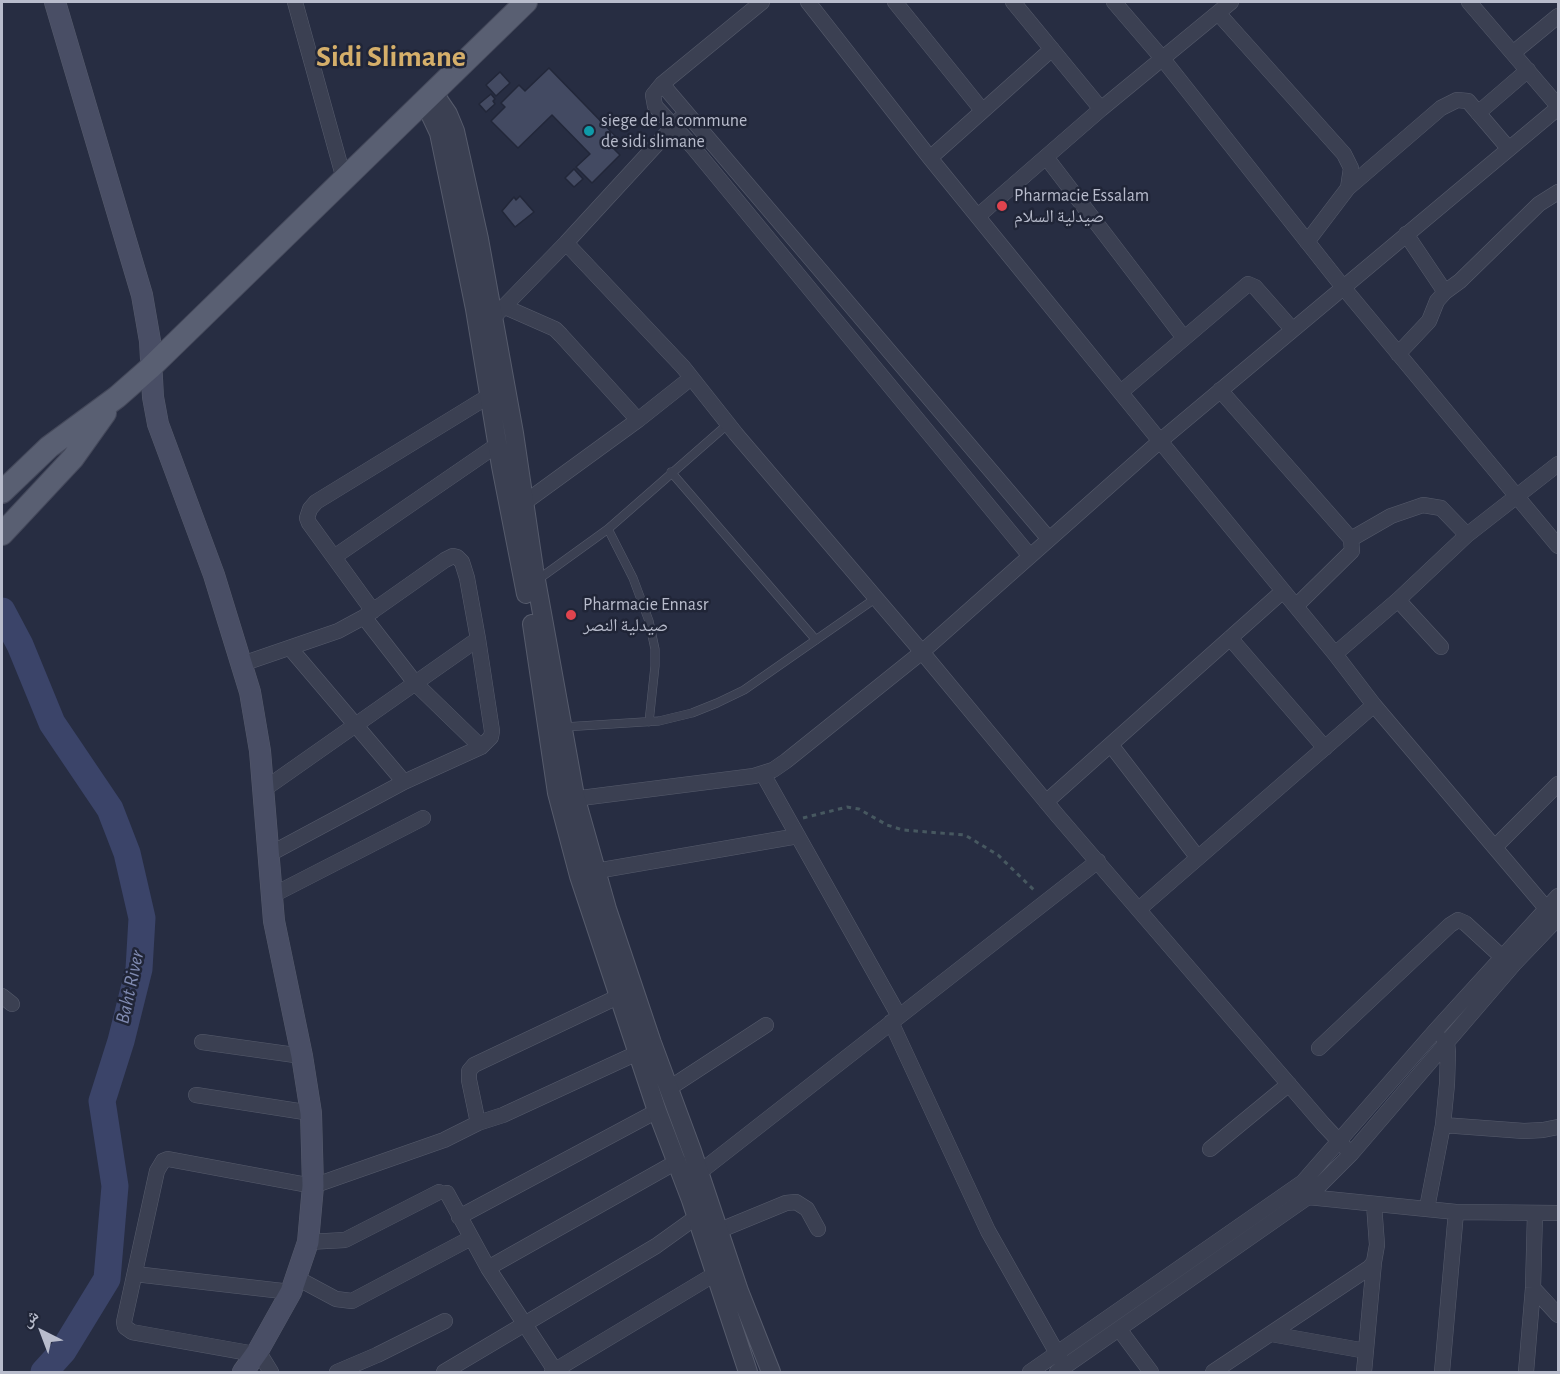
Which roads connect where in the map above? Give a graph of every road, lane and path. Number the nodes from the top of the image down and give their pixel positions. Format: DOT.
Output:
graph roads {
  1 [pos="56,2"];
  2 [pos="295,2"];
  3 [pos="526,2"];
  4 [pos="762,2"];
  5 [pos="808,2"];
  6 [pos="895,2"];
  7 [pos="1013,2"];
  8 [pos="1116,2"];
  9 [pos="1231,2"];
  10 [pos="1470,2"];
  11 [pos="1218,13"];
  12 [pos="1558,16"];
  13 [pos="1052,49"];
  14 [pos="1513,53"];
  15 [pos="1162,58"];
  16 [pos="1528,70"];
  17 [pos="662,84"];
  18 [pos="429,96"];
  19 [pos="1558,107"];
  20 [pos="1101,109"];
  21 [pos="982,110"];
  22 [pos="686,113"];
  23 [pos="1478,113"];
  24 [pos="673,127"];
  25 [pos="1509,149"];
  26 [pos="1046,157"];
  27 [pos="930,158"];
  28 [pos="344,179"];
  29 [pos="742,179"];
  30 [pos="1348,188"];
  31 [pos="728,190"];
  32 [pos="1558,192"];
  33 [pos="978,216"];
  34 [pos="1406,234"];
  35 [pos="1307,242"];
  36 [pos="566,243"];
  37 [pos="1343,287"];
  38 [pos="1445,292"];
  39 [pos="854,311"];
  40 [pos="499,312"];
  41 [pos="838,323"];
  42 [pos="1292,329"];
  43 [pos="478,333"];
  44 [pos="1184,338"];
  45 [pos="1398,354"];
  46 [pos="150,368"];
  47 [pos="691,378"];
  48 [pos="1220,390"];
  49 [pos="1121,392"];
  50 [pos="489,396"];
  51 [pos="117,397"];
  52 [pos="638,420"];
  53 [pos="728,424"];
  54 [pos="1160,441"];
  55 [pos="497,445"];
  56 [pos="1558,464"];
  57 [pos="671,472"];
  58 [pos="2,492"];
  59 [pos="1517,496"];
  60 [pos="524,503"];
  61 [pos="608,528"];
  62 [pos="2,533"];
  63 [pos="1467,536"];
  64 [pos="1351,539"];
  65 [pos="1049,540"];
  66 [pos="1558,546"];
  67 [pos="1030,556"];
  68 [pos="334,557"];
  69 [pos="530,584"];
  70 [pos="1283,591"];
  71 [pos="876,598"];
  72 [pos="1398,600"];
  73 [pos="1296,606"];
  74 [pos="369,614"];
  75 [pos="1230,638"];
  76 [pos="478,639"];
  77 [pos="816,640"];
  78 [pos="1441,647"];
  79 [pos="290,648"];
  80 [pos="922,652"];
  81 [pos="1335,654"];
  82 [pos="242,664"];
  83 [pos="416,684"];
  84 [pos="1374,705"];
  85 [pos="649,722"];
  86 [pos="356,725"];
  87 [pos="564,727"];
  88 [pos="1111,745"];
  89 [pos="481,747"];
  90 [pos="1325,748"];
  91 [pos="763,774"];
  92 [pos="404,782"];
  93 [pos="1558,784"];
  94 [pos="263,790"];
  95 [pos="567,799"];
  96 [pos="1046,802"];
  97 [pos="423,818"];
  98 [pos="790,821"];
  99 [pos="798,836"];
  100 [pos="1495,847"];
  101 [pos="268,855"];
  102 [pos="1198,858"];
  103 [pos="1098,861"];
  104 [pos="596,871"];
  105 [pos="271,896"];
  106 [pos="1558,896"];
  107 [pos="1046,902"];
  108 [pos="1138,909"];
  109 [pos="599,911"];
  110 [pos="1555,916"];
  111 [pos="1502,957"];
  112 [pos="626,993"];
  113 [pos="895,1019"];
  114 [pos="766,1025"];
  115 [pos="1435,1031"];
  116 [pos="202,1042"];
  117 [pos="1447,1043"];
  118 [pos="1319,1048"];
  119 [pos="646,1049"];
  120 [pos="302,1056"];
  121 [pos="1289,1084"];
  122 [pos="668,1089"];
  123 [pos="196,1095"];
  124 [pos="657,1111"];
  125 [pos="311,1113"];
  126 [pos="478,1123"];
  127 [pos="1443,1125"];
  128 [pos="1558,1127"];
  129 [pos="1340,1143"];
  130 [pos="1210,1149"];
  131 [pos="1351,1154"];
  132 [pos="678,1161"];
  133 [pos="692,1179"];
  134 [pos="313,1186"];
  135 [pos="1293,1191"];
  136 [pos="1308,1197"];
  137 [pos="1374,1204"];
  138 [pos="1427,1208"];
  139 [pos="1456,1212"];
  140 [pos="1535,1213"];
  141 [pos="1558,1213"];
  142 [pos="704,1214"];
  143 [pos="459,1216"];
  144 [pos="818,1229"];
  145 [pos="718,1231"];
  146 [pos="471,1238"];
  147 [pos="308,1242"];
  148 [pos="1374,1262"];
  149 [pos="488,1268"];
  150 [pos="135,1274"];
  151 [pos="715,1274"];
  152 [pos="293,1285"];
  153 [pos="1533,1288"];
  154 [pos="1558,1315"];
  155 [pos="445,1321"];
  156 [pos="524,1324"];
  157 [pos="1119,1329"];
  158 [pos="1271,1334"];
  159 [pos="1366,1351"];
  160 [pos="257,1353"];
  161 [pos="1059,1364"];
  162 [pos="243,1372"];
  163 [pos="271,1372"];
  164 [pos="337,1372"];
  165 [pos="444,1372"];
  166 [pos="554,1372"];
  167 [pos="748,1372"];
  168 [pos="771,1372"];
  169 [pos="1030,1372"];
  170 [pos="1152,1372"];
  171 [pos="1213,1372"];
  172 [pos="1365,1372"];
  173 [pos="1442,1372"];
  174 [pos="1526,1372"];
  1 -- 46 [label="main road"];
  2 -- 28 [label="street"];
  3 -- 18 [label="main road"];
  4 -- 17 [label="street"];
  5 -- 27 [label="street"];
  6 -- 21 [label="street"];
  7 -- 13 [label="street"];
  8 -- 15 [label="street"];
  9 -- 11 [label="street"];
  10 -- 14 [label="street"];
  11 -- 15 [label="street"];
  11 -- 30 [label="street"];
  12 -- 14 [label="street"];
  13 -- 20 [label="street"];
  13 -- 21 [label="street"];
  14 -- 16 [label="street"];
  15 -- 20 [label="street"];
  15 -- 35 [label="street"];
  16 -- 19 [label="street"];
  16 -- 23 [label="street"];
  17 -- 22 [label="street"];
  17 -- 24 [label="street"];
  18 -- 28 [label="main road"];
  18 -- 40 [label="street"];
  18 -- 43 [label="street"];
  19 -- 25 [label="street"];
  20 -- 26 [label="street"];
  21 -- 27 [label="street"];
  22 -- 24 [label="street"];
  22 -- 29 [label="street"];
  23 -- 25 [label="street"];
  23 -- 30 [label="street"];
  24 -- 31 [label="street"];
  24 -- 36 [label="street"];
  25 -- 34 [label="street"];
  26 -- 33 [label="street"];
  26 -- 44 [label="street"];
  27 -- 33 [label="street"];
  28 -- 46 [label="main road"];
  29 -- 31 [label="street"];
  29 -- 39 [label="street"];
  30 -- 35 [label="street"];
  31 -- 41 [label="street"];
  32 -- 38 [label="street"];
  33 -- 49 [label="street"];
  34 -- 37 [label="street"];
  34 -- 38 [label="street"];
  35 -- 37 [label="street"];
  36 -- 40 [label="street"];
  36 -- 47 [label="street"];
  37 -- 42 [label="street"];
  37 -- 45 [label="street"];
  38 -- 45 [label="street"];
  39 -- 41 [label="street"];
  39 -- 65 [label="street"];
  40 -- 43 [label="street"];
  40 -- 52 [label="street"];
  40 -- 60 [label="street"];
  41 -- 67 [label="street"];
  42 -- 44 [label="street"];
  42 -- 48 [label="street"];
  43 -- 50 [label="street"];
  44 -- 49 [label="street"];
  45 -- 59 [label="street"];
  46 -- 51 [label="main road"];
  46 -- 82 [label="main road"];
  47 -- 52 [label="street"];
  47 -- 53 [label="street"];
  48 -- 54 [label="street"];
  48 -- 64 [label="street"];
  49 -- 54 [label="street"];
  50 -- 55 [label="street"];
  50 -- 68 [label="street"];
  51 -- 58 [label="main road"];
  51 -- 62 [label="main road"];
  52 -- 60 [label="street"];
  53 -- 57 [label="lane"];
  53 -- 71 [label="street"];
  54 -- 65 [label="street"];
  54 -- 70 [label="street"];
  55 -- 68 [label="street"];
  55 -- 69 [label="street"];
  56 -- 59 [label="street"];
  57 -- 61 [label="lane"];
  57 -- 77 [label="lane"];
  59 -- 63 [label="street"];
  59 -- 66 [label="street"];
  60 -- 69 [label="street"];
  61 -- 69 [label="lane"];
  61 -- 85 [label="lane"];
  63 -- 64 [label="street"];
  63 -- 72 [label="street"];
  64 -- 73 [label="street"];
  65 -- 67 [label="street"];
  67 -- 80 [label="street"];
  68 -- 74 [label="street"];
  69 -- 87 [label="street"];
  69 -- 95 [label="street"];
  70 -- 73 [label="street"];
  70 -- 75 [label="street"];
  71 -- 77 [label="lane"];
  71 -- 80 [label="street"];
  72 -- 78 [label="street"];
  72 -- 81 [label="street"];
  73 -- 81 [label="street"];
  74 -- 76 [label="street"];
  74 -- 79 [label="street"];
  74 -- 83 [label="street"];
  75 -- 88 [label="street"];
  75 -- 90 [label="street"];
  76 -- 83 [label="street"];
  76 -- 89 [label="street"];
  77 -- 85 [label="lane"];
  79 -- 82 [label="street"];
  79 -- 86 [label="street"];
  80 -- 91 [label="street"];
  80 -- 96 [label="street"];
  81 -- 84 [label="street"];
  82 -- 94 [label="main road"];
  83 -- 86 [label="street"];
  83 -- 89 [label="street"];
  84 -- 90 [label="street"];
  84 -- 100 [label="street"];
  85 -- 87 [label="lane"];
  86 -- 92 [label="street"];
  86 -- 94 [label="street"];
  87 -- 95 [label="street"];
  88 -- 96 [label="street"];
  88 -- 102 [label="street"];
  89 -- 92 [label="street"];
  90 -- 102 [label="street"];
  91 -- 95 [label="street"];
  91 -- 98 [label="street"];
  92 -- 101 [label="street"];
  93 -- 100 [label="street"];
  94 -- 101 [label="main road"];
  95 -- 104 [label="street"];
  95 -- 109 [label="street"];
  96 -- 103 [label="street"];
  97 -- 105 [label="street"];
  98 -- 99 [label="street"];
  98 -- 107 [label="path"];
  99 -- 104 [label="street"];
  99 -- 113 [label="street"];
  100 -- 110 [label="street"];
  101 -- 105 [label="main road"];
  102 -- 108 [label="street"];
  103 -- 107 [label="street"];
  103 -- 108 [label="street"];
  104 -- 109 [label="street"];
  105 -- 120 [label="main road"];
  106 -- 110 [label="street"];
  107 -- 113 [label="street"];
  108 -- 121 [label="street"];
  109 -- 112 [label="street"];
  110 -- 111 [label="street"];
  110 -- 117 [label="street"];
  111 -- 115 [label="street"];
  111 -- 118 [label="street"];
  112 -- 119 [label="street"];
  112 -- 126 [label="street"];
  113 -- 133 [label="street"];
  113 -- 161 [label="street"];
  114 -- 122 [label="street"];
  115 -- 117 [label="street"];
  115 -- 129 [label="street"];
  116 -- 120 [label="street"];
  117 -- 127 [label="street"];
  117 -- 131 [label="street"];
  119 -- 122 [label="street"];
  119 -- 124 [label="street"];
  119 -- 126 [label="street"];
  120 -- 125 [label="main road"];
  121 -- 129 [label="street"];
  121 -- 130 [label="street"];
  122 -- 133 [label="street"];
  123 -- 125 [label="street"];
  124 -- 132 [label="street"];
  124 -- 143 [label="street"];
  125 -- 134 [label="main road"];
  126 -- 134 [label="street"];
  127 -- 128 [label="street"];
  127 -- 138 [label="street"];
  129 -- 131 [label="street"];
  129 -- 135 [label="street"];
  131 -- 136 [label="street"];
  132 -- 133 [label="street"];
  132 -- 149 [label="street"];
  133 -- 142 [label="street"];
  134 -- 147 [label="main road"];
  134 -- 150 [label="street"];
  135 -- 136 [label="street"];
  135 -- 161 [label="street"];
  136 -- 137 [label="street"];
  136 -- 157 [label="street"];
  137 -- 138 [label="street"];
  137 -- 148 [label="street"];
  138 -- 139 [label="street"];
  139 -- 140 [label="street"];
  139 -- 173 [label="street"];
  140 -- 141 [label="street"];
  140 -- 153 [label="street"];
  142 -- 145 [label="street"];
  142 -- 151 [label="street"];
  142 -- 156 [label="street"];
  143 -- 146 [label="street"];
  143 -- 147 [label="street"];
  144 -- 145 [label="street"];
  145 -- 168 [label="street"];
  146 -- 149 [label="street"];
  146 -- 152 [label="street"];
  147 -- 152 [label="main road"];
  148 -- 158 [label="street"];
  148 -- 159 [label="street"];
  149 -- 156 [label="street"];
  150 -- 152 [label="street"];
  150 -- 160 [label="street"];
  151 -- 166 [label="street"];
  151 -- 167 [label="street"];
  152 -- 160 [label="main road"];
  153 -- 154 [label="street"];
  153 -- 174 [label="street"];
  155 -- 164 [label="street"];
  156 -- 165 [label="street"];
  156 -- 166 [label="street"];
  157 -- 161 [label="street"];
  157 -- 170 [label="street"];
  158 -- 159 [label="street"];
  158 -- 171 [label="street"];
  159 -- 172 [label="street"];
  160 -- 162 [label="main road"];
  160 -- 163 [label="street"];
  161 -- 169 [label="street"];
}
